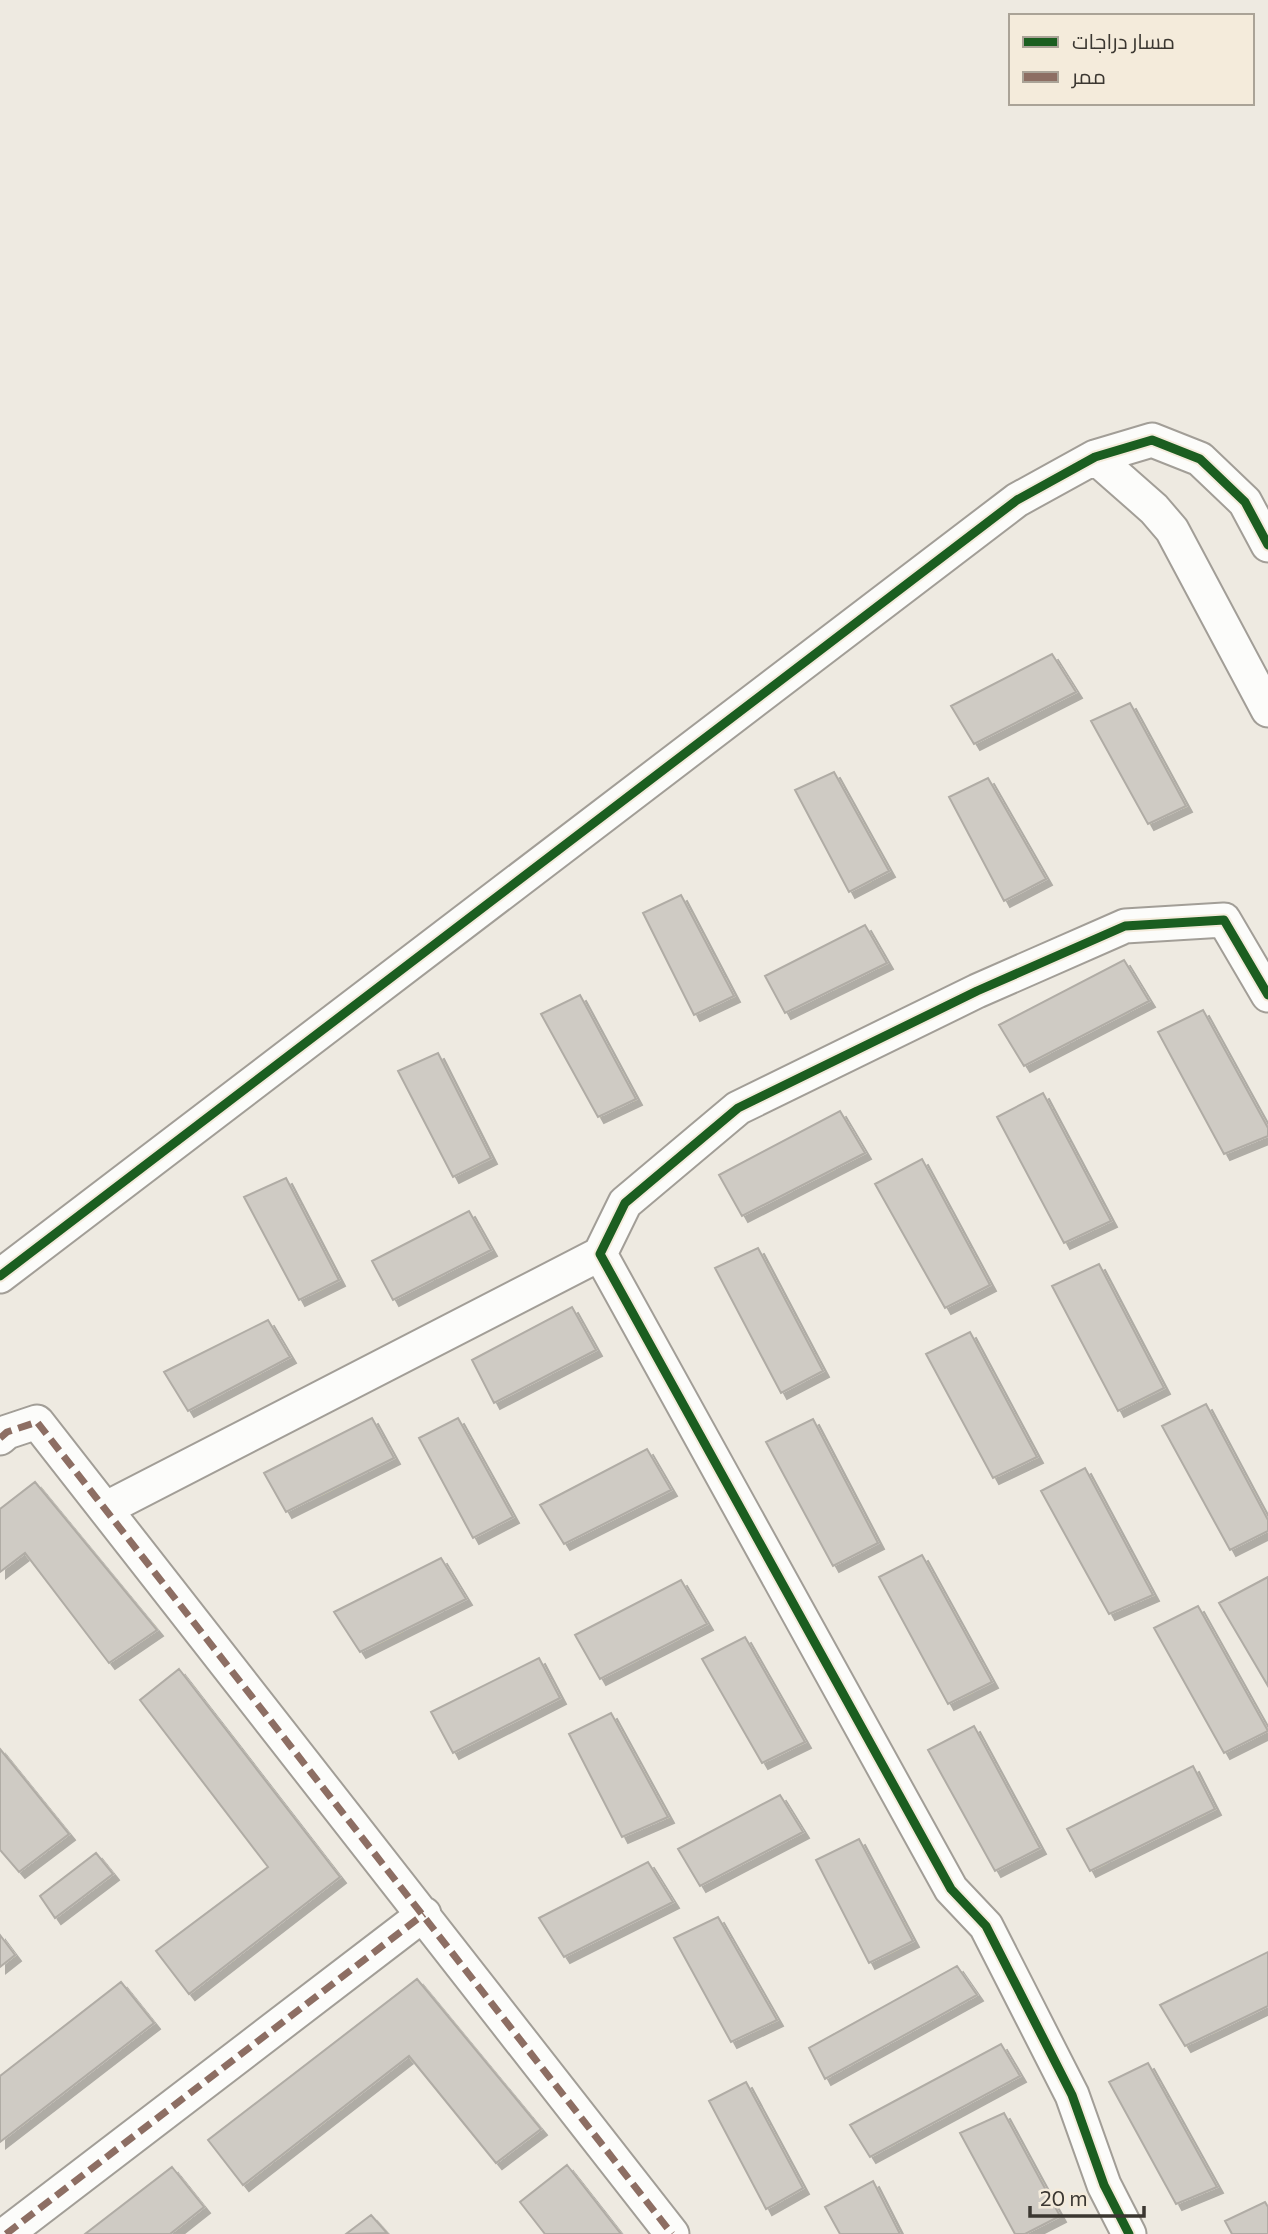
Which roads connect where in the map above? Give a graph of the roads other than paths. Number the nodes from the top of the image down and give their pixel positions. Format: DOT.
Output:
graph roads {
  1 [pos="1095,457"];
  2 [pos="1268,545"];
  3 [pos="1268,710"];
  4 [pos="1268,995"];
  5 [pos="600,1254"];
  6 [pos="0,1276"];
  7 [pos="0,1438"];
  8 [pos="105,1509"];
  9 [pos="424,1914"];
  10 [pos="6,2234"];
  11 [pos="672,2234"];
  12 [pos="1129,2234"];
  1 -- 2 [label="street"];
  1 -- 3 [label="street"];
  1 -- 6 [label="street"];
  4 -- 5 [label="street"];
  5 -- 8 [label="street"];
  5 -- 12 [label="street"];
  7 -- 8 [label="street"];
  8 -- 9 [label="street"];
  9 -- 10 [label="street"];
  9 -- 11 [label="street"];
}
